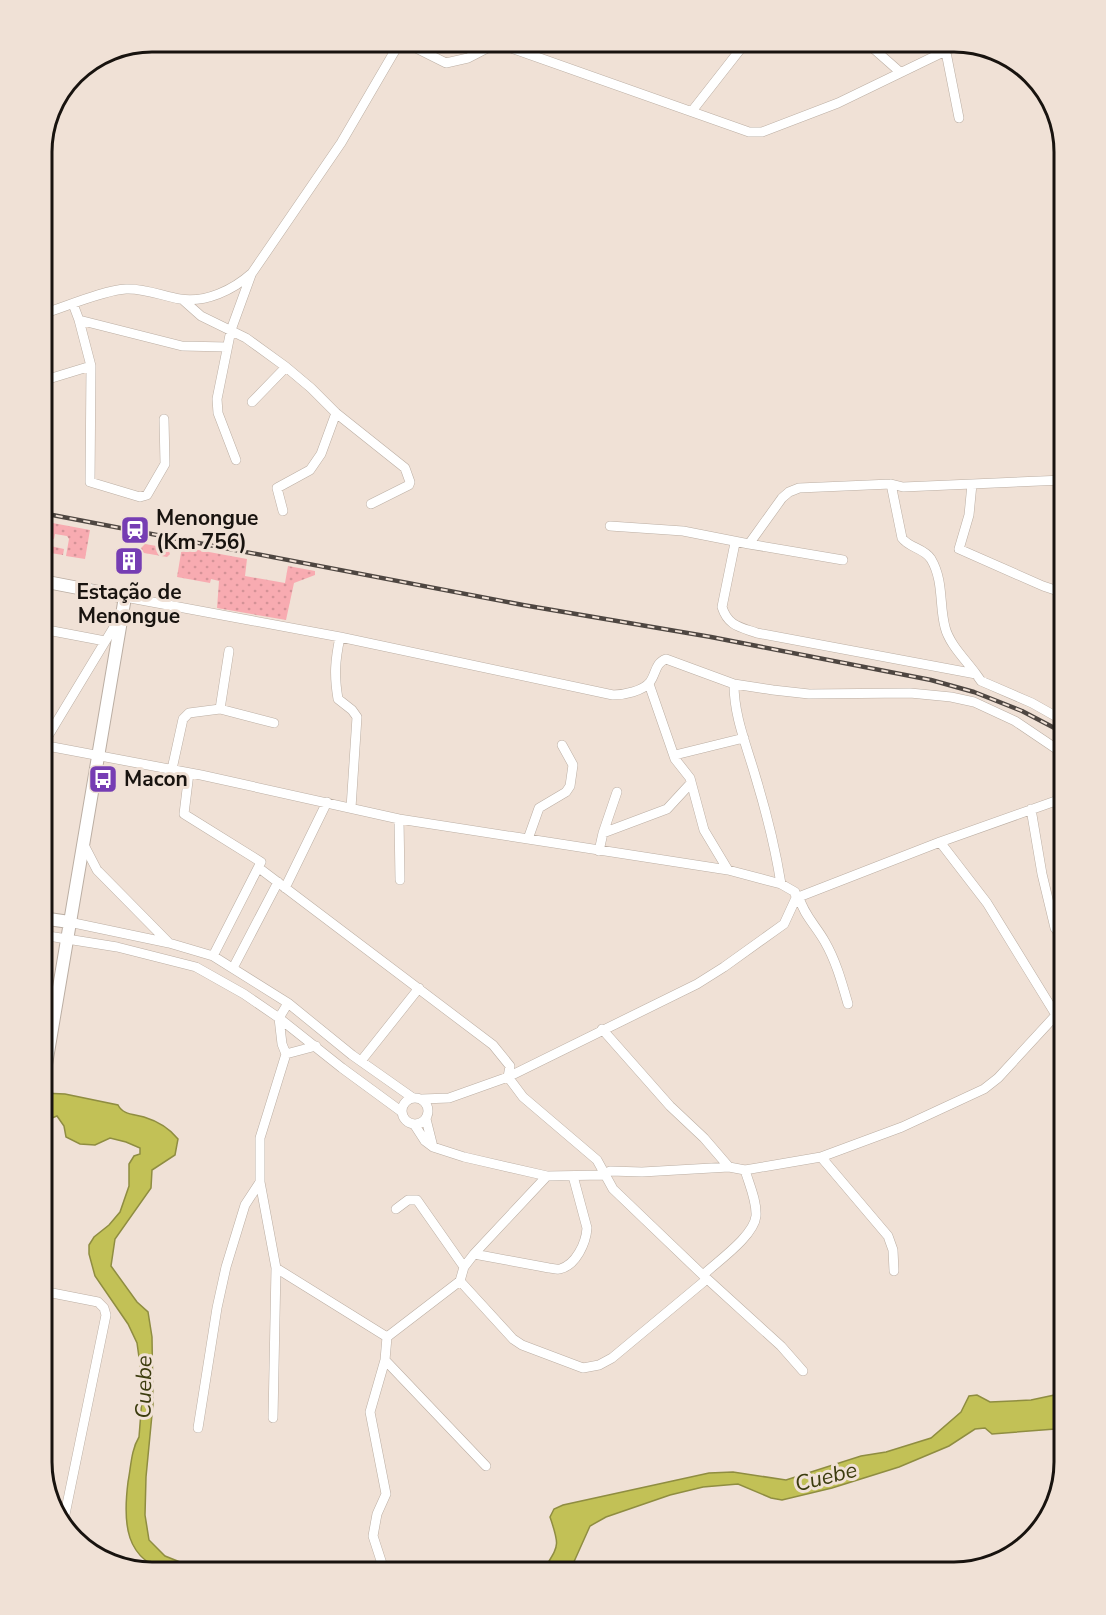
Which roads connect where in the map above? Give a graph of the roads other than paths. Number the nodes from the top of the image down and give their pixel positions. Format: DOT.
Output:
graph roads {
  1 [pos="396,52"];
  2 [pos="424,52"];
  3 [pos="479,52"];
  4 [pos="525,52"];
  5 [pos="738,53"];
  6 [pos="878,53"];
  7 [pos="933,53"];
  8 [pos="946,53"];
  9 [pos="900,72"];
  10 [pos="692,111"];
  11 [pos="958,118"];
  12 [pos="252,273"];
  13 [pos="183,300"];
  14 [pos="74,304"];
  15 [pos="53,311"];
  16 [pos="79,320"];
  17 [pos="231,330"];
  18 [pos="227,347"];
  19 [pos="91,366"];
  20 [pos="286,367"];
  21 [pos="53,378"];
  22 [pos="252,402"];
  23 [pos="336,413"];
  24 [pos="165,420"];
  25 [pos="236,460"];
  26 [pos="1054,480"];
  27 [pos="891,484"];
  28 [pos="972,484"];
  29 [pos="371,504"];
  30 [pos="283,511"];
  31 [pos="610,526"];
  32 [pos="735,543"];
  33 [pos="749,544"];
  34 [pos="843,560"];
  35 [pos="53,583"];
  36 [pos="1054,590"];
  37 [pos="125,597"];
  38 [pos="122,615"];
  39 [pos="53,631"];
  40 [pos="340,637"];
  41 [pos="105,641"];
  42 [pos="229,651"];
  43 [pos="976,674"];
  44 [pos="649,684"];
  45 [pos="734,684"];
  46 [pos="220,709"];
  47 [pos="1054,715"];
  48 [pos="274,723"];
  49 [pos="53,728"];
  50 [pos="744,738"];
  51 [pos="562,745"];
  52 [pos="53,747"];
  53 [pos="1054,747"];
  54 [pos="98,754"];
  55 [pos="675,755"];
  56 [pos="172,769"];
  57 [pos="189,773"];
  58 [pos="691,783"];
  59 [pos="617,792"];
  60 [pos="1054,801"];
  61 [pos="327,802"];
  62 [pos="351,808"];
  63 [pos="1031,809"];
  64 [pos="399,819"];
  65 [pos="603,833"];
  66 [pos="528,839"];
  67 [pos="82,841"];
  68 [pos="940,842"];
  69 [pos="599,851"];
  70 [pos="78,867"];
  71 [pos="259,868"];
  72 [pos="97,870"];
  73 [pos="728,870"];
  74 [pos="400,880"];
  75 [pos="781,884"];
  76 [pos="282,885"];
  77 [pos="797,898"];
  78 [pos="52,920"];
  79 [pos="69,922"];
  80 [pos="1054,924"];
  81 [pos="52,936"];
  82 [pos="66,938"];
  83 [pos="169,942"];
  84 [pos="200,951"];
  85 [pos="213,956"];
  86 [pos="196,967"];
  87 [pos="233,968"];
  88 [pos="419,988"];
  89 [pos="288,1003"];
  90 [pos="848,1005"];
  91 [pos="1054,1006"];
  92 [pos="279,1018"];
  93 [pos="1054,1021"];
  94 [pos="52,1025"];
  95 [pos="602,1029"];
  96 [pos="316,1046"];
  97 [pos="286,1054"];
  98 [pos="356,1058"];
  99 [pos="342,1068"];
  100 [pos="508,1077"];
  101 [pos="417,1098"];
  102 [pos="449,1098"];
  103 [pos="402,1112"];
  104 [pos="427,1117"];
  105 [pos="414,1124"];
  106 [pos="433,1147"];
  107 [pos="821,1157"];
  108 [pos="729,1167"];
  109 [pos="745,1170"];
  110 [pos="604,1175"];
  111 [pos="547,1176"];
  112 [pos="573,1176"];
  113 [pos="260,1182"];
  114 [pos="396,1209"];
  115 [pos="474,1254"];
  116 [pos="464,1267"];
  117 [pos="276,1268"];
  118 [pos="894,1271"];
  119 [pos="705,1277"];
  120 [pos="460,1281"];
  121 [pos="52,1293"];
  122 [pos="387,1337"];
  123 [pos="385,1360"];
  124 [pos="803,1371"];
  125 [pos="273,1418"];
  126 [pos="198,1428"];
  127 [pos="486,1466"];
  128 [pos="66,1511"];
  129 [pos="381,1562"];
  1 -- 12 [label="street"];
  2 -- 3 [label="street"];
  4 -- 10 [label="street"];
  5 -- 10 [label="street"];
  6 -- 9 [label="street"];
  7 -- 9 [label="street"];
  8 -- 11 [label="street"];
  9 -- 10 [label="street"];
  12 -- 13 [label="street"];
  12 -- 17 [label="street"];
  13 -- 14 [label="street"];
  13 -- 17 [label="street"];
  14 -- 15 [label="street"];
  14 -- 16 [label="street"];
  16 -- 18 [label="street"];
  16 -- 19 [label="street"];
  17 -- 18 [label="street"];
  17 -- 20 [label="street"];
  18 -- 25 [label="street"];
  19 -- 21 [label="street"];
  19 -- 24 [label="street"];
  20 -- 22 [label="street"];
  20 -- 23 [label="street"];
  23 -- 29 [label="street"];
  23 -- 30 [label="street"];
  26 -- 28 [label="street"];
  27 -- 28 [label="street"];
  27 -- 33 [label="street"];
  27 -- 43 [label="street"];
  28 -- 36 [label="street"];
  31 -- 32 [label="street"];
  32 -- 33 [label="street"];
  32 -- 43 [label="street"];
  33 -- 34 [label="street"];
  35 -- 37 [label="main road"];
  37 -- 38 [label="main road"];
  37 -- 40 [label="street"];
  38 -- 41 [label="street"];
  38 -- 54 [label="main road"];
  39 -- 41 [label="street"];
  40 -- 44 [label="street"];
  40 -- 62 [label="street"];
  41 -- 49 [label="street"];
  42 -- 46 [label="street"];
  43 -- 47 [label="street"];
  44 -- 45 [label="street"];
  44 -- 55 [label="street"];
  45 -- 50 [label="street"];
  45 -- 53 [label="street"];
  46 -- 48 [label="street"];
  46 -- 56 [label="street"];
  50 -- 55 [label="street"];
  50 -- 75 [label="street"];
  51 -- 66 [label="street"];
  52 -- 54 [label="street"];
  54 -- 56 [label="street"];
  54 -- 67 [label="main road"];
  55 -- 58 [label="street"];
  56 -- 57 [label="street"];
  57 -- 61 [label="street"];
  57 -- 71 [label="street"];
  58 -- 65 [label="street"];
  58 -- 73 [label="street"];
  59 -- 65 [label="street"];
  60 -- 63 [label="street"];
  61 -- 62 [label="street"];
  61 -- 76 [label="street"];
  62 -- 64 [label="street"];
  63 -- 68 [label="street"];
  63 -- 80 [label="street"];
  64 -- 66 [label="street"];
  64 -- 74 [label="street"];
  65 -- 69 [label="street"];
  66 -- 69 [label="street"];
  67 -- 70 [label="main road"];
  67 -- 72 [label="street"];
  68 -- 77 [label="street"];
  68 -- 91 [label="street"];
  69 -- 73 [label="street"];
  70 -- 72 [label="street"];
  70 -- 79 [label="main road"];
  71 -- 76 [label="street"];
  71 -- 85 [label="street"];
  72 -- 83 [label="street"];
  73 -- 75 [label="street"];
  75 -- 77 [label="street"];
  76 -- 87 [label="street"];
  76 -- 88 [label="street"];
  77 -- 90 [label="street"];
  77 -- 95 [label="street"];
  78 -- 79 [label="main road"];
  79 -- 82 [label="main road"];
  79 -- 83 [label="street"];
  81 -- 82 [label="street"];
  82 -- 86 [label="street"];
  82 -- 94 [label="main road"];
  83 -- 84 [label="street"];
  84 -- 85 [label="street"];
  84 -- 86 [label="street"];
  85 -- 87 [label="street"];
  86 -- 92 [label="street"];
  87 -- 89 [label="street"];
  88 -- 98 [label="street"];
  88 -- 100 [label="street"];
  89 -- 92 [label="street"];
  89 -- 98 [label="street"];
  92 -- 96 [label="street"];
  92 -- 97 [label="street"];
  93 -- 107 [label="street"];
  95 -- 100 [label="street"];
  95 -- 108 [label="street"];
  96 -- 97 [label="street"];
  96 -- 99 [label="street"];
  97 -- 113 [label="street"];
  98 -- 99 [label="street"];
  98 -- 101 [label="street"];
  99 -- 103 [label="street"];
  100 -- 102 [label="street"];
  100 -- 110 [label="street"];
  101 -- 102 [label="street"];
  101 -- 103 [label="street"];
  101 -- 104 [label="street"];
  102 -- 104 [label="street"];
  103 -- 105 [label="street"];
  104 -- 105 [label="street"];
  104 -- 106 [label="street"];
  105 -- 106 [label="street"];
  106 -- 111 [label="street"];
  107 -- 109 [label="street"];
  107 -- 118 [label="street"];
  108 -- 109 [label="street"];
  108 -- 110 [label="street"];
  109 -- 119 [label="street"];
  110 -- 112 [label="street"];
  110 -- 119 [label="street"];
  111 -- 112 [label="street"];
  111 -- 115 [label="street"];
  112 -- 115 [label="street"];
  113 -- 117 [label="street"];
  113 -- 126 [label="street"];
  114 -- 116 [label="street"];
  115 -- 116 [label="street"];
  116 -- 120 [label="street"];
  117 -- 122 [label="street"];
  117 -- 125 [label="street"];
  119 -- 120 [label="street"];
  119 -- 124 [label="street"];
  120 -- 122 [label="street"];
  121 -- 128 [label="street"];
  122 -- 123 [label="street"];
  123 -- 127 [label="street"];
  123 -- 129 [label="street"];
}
